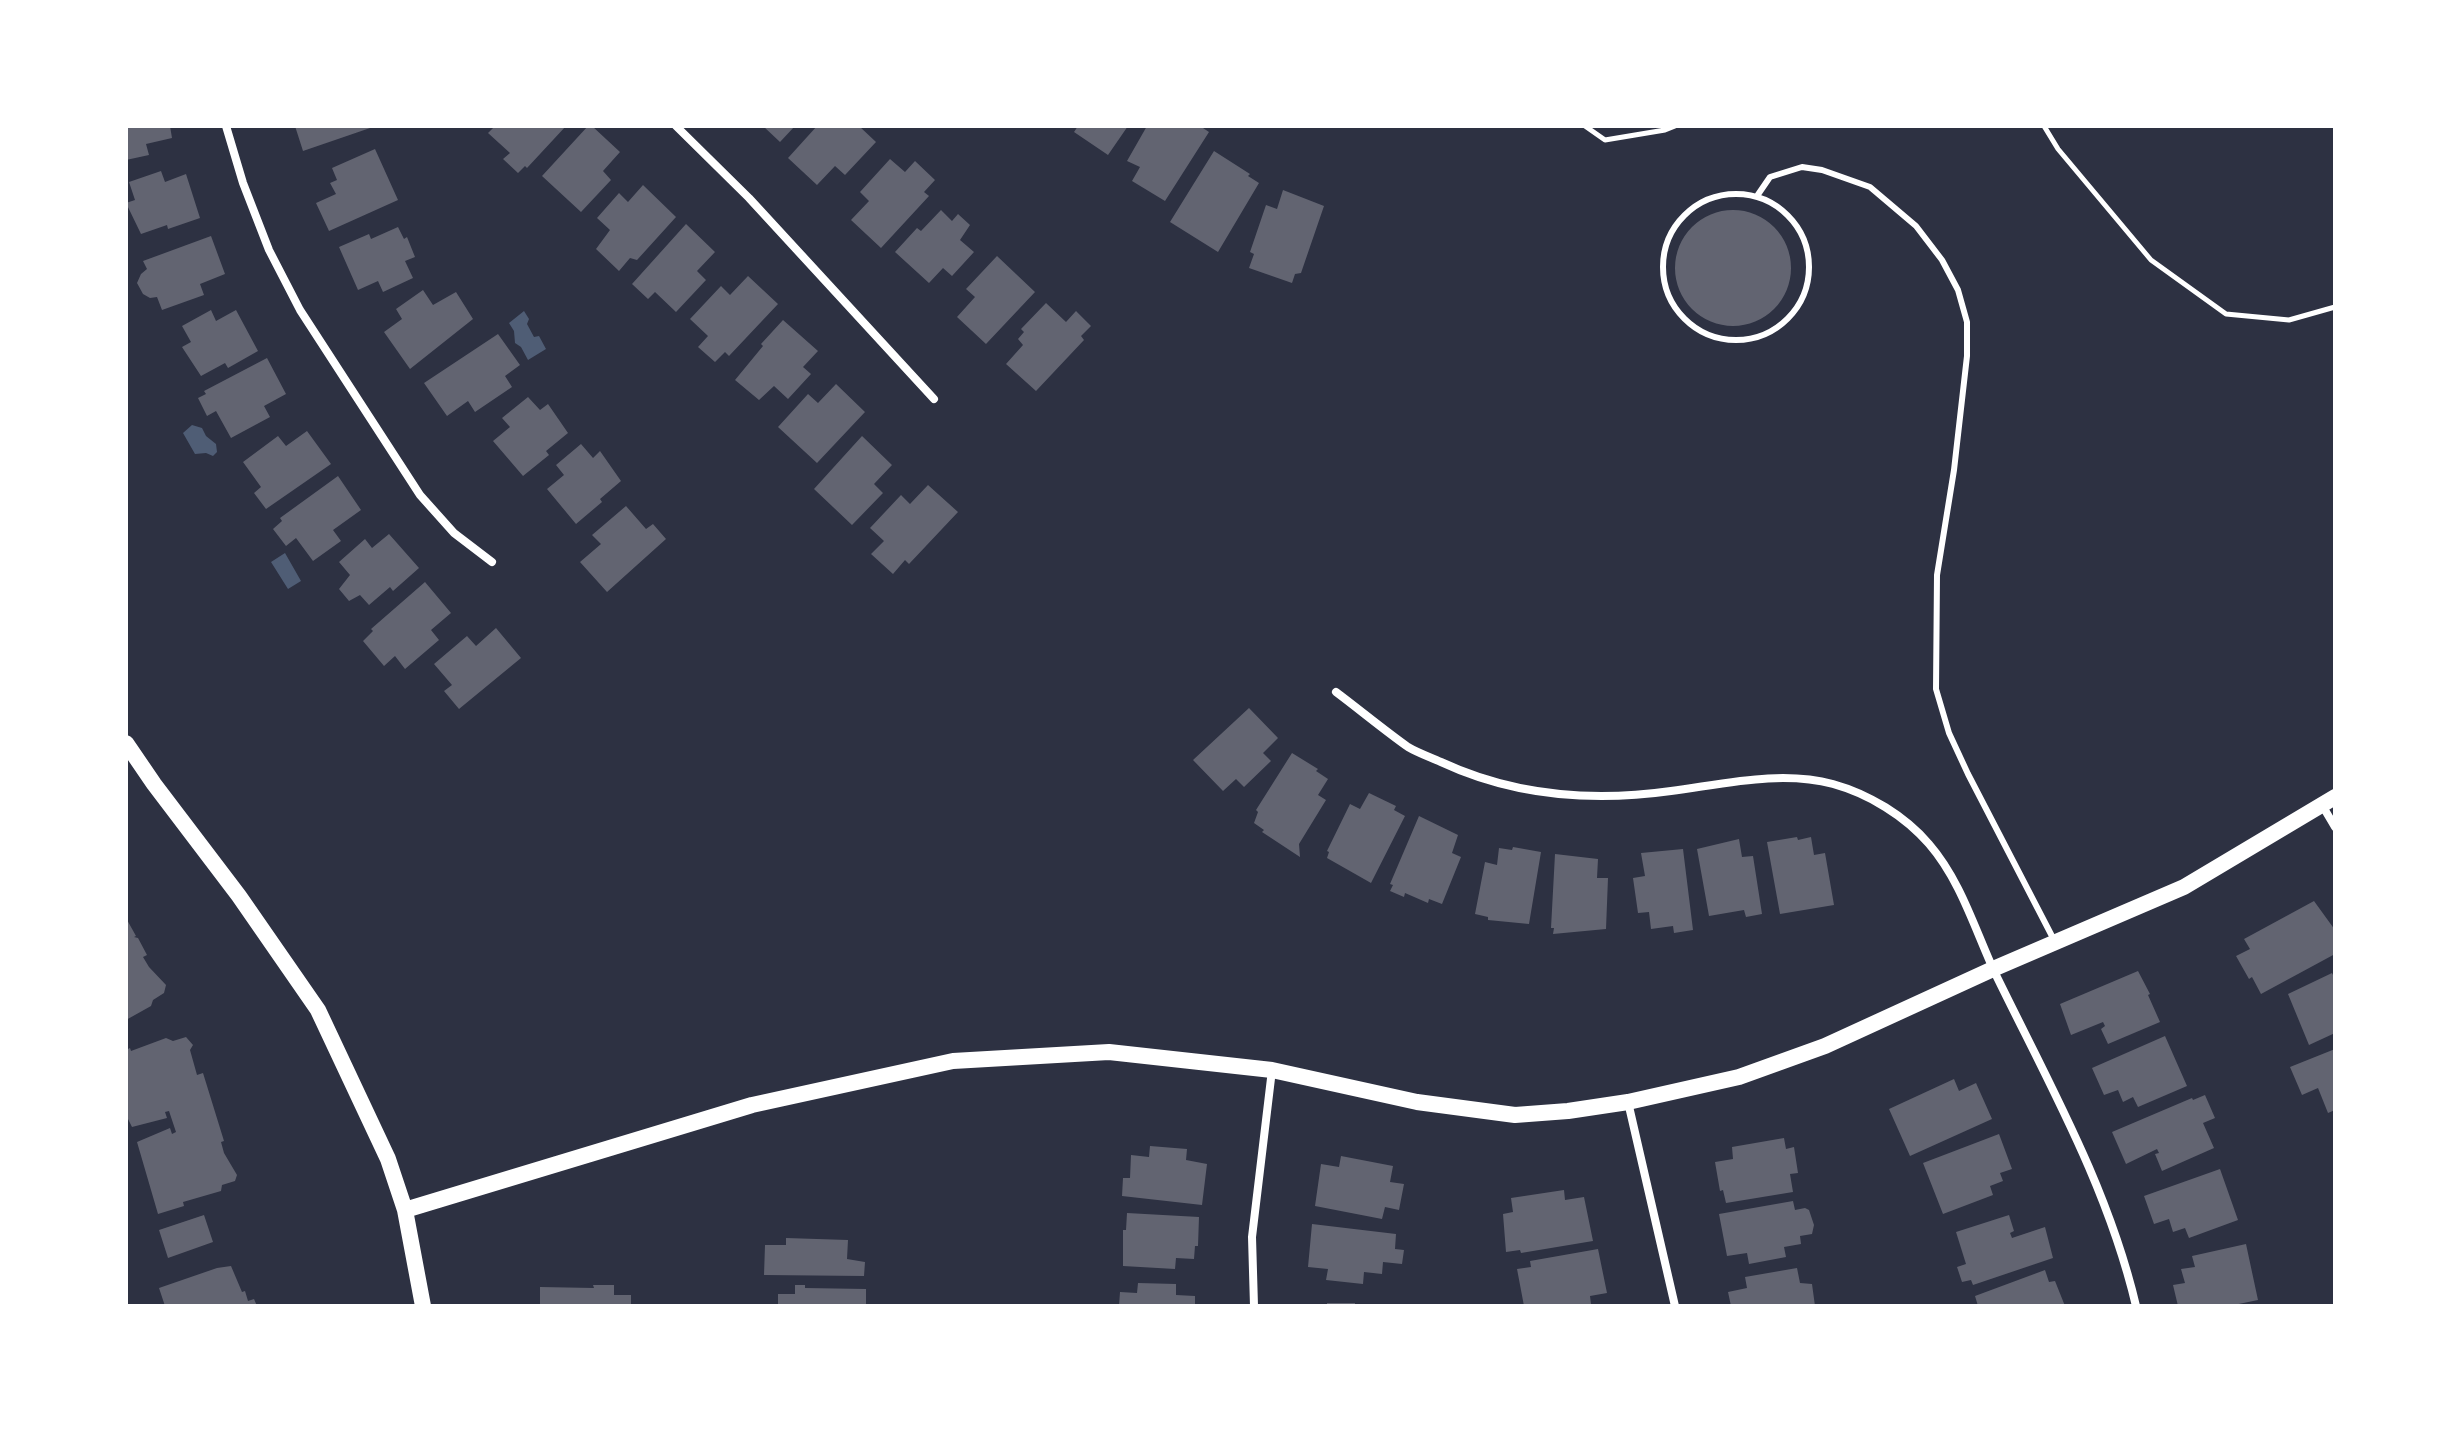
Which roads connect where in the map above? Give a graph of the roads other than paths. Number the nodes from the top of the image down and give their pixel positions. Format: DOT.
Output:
graph roads {
  1 [pos="226,126"];
  2 [pos="676,126"];
  3 [pos="1757,196"];
  4 [pos="934,399"];
  5 [pos="492,562"];
  6 [pos="1336,692"];
  7 [pos="126,743"];
  8 [pos="2328,801"];
  9 [pos="2335,827"];
  10 [pos="2056,944"];
  11 [pos="1993,969"];
  12 [pos="1272,1070"];
  13 [pos="1628,1102"];
  14 [pos="405,1210"];
  15 [pos="423,1306"];
  16 [pos="1254,1306"];
  17 [pos="1675,1306"];
  18 [pos="2136,1306"];
  1 -- 5 [label="street"];
  2 -- 4 [label="street"];
  3 -- 3 [label="lane"];
  3 -- 10 [label="lane"];
  6 -- 11 [label="street"];
  7 -- 14 [label="main road"];
  8 -- 9 [label="street"];
  8 -- 10 [label="main road"];
  10 -- 11 [label="main road"];
  11 -- 13 [label="main road"];
  11 -- 18 [label="street"];
  12 -- 13 [label="main road"];
  12 -- 14 [label="main road"];
  12 -- 16 [label="street"];
  13 -- 17 [label="street"];
  14 -- 15 [label="main road"];
}
